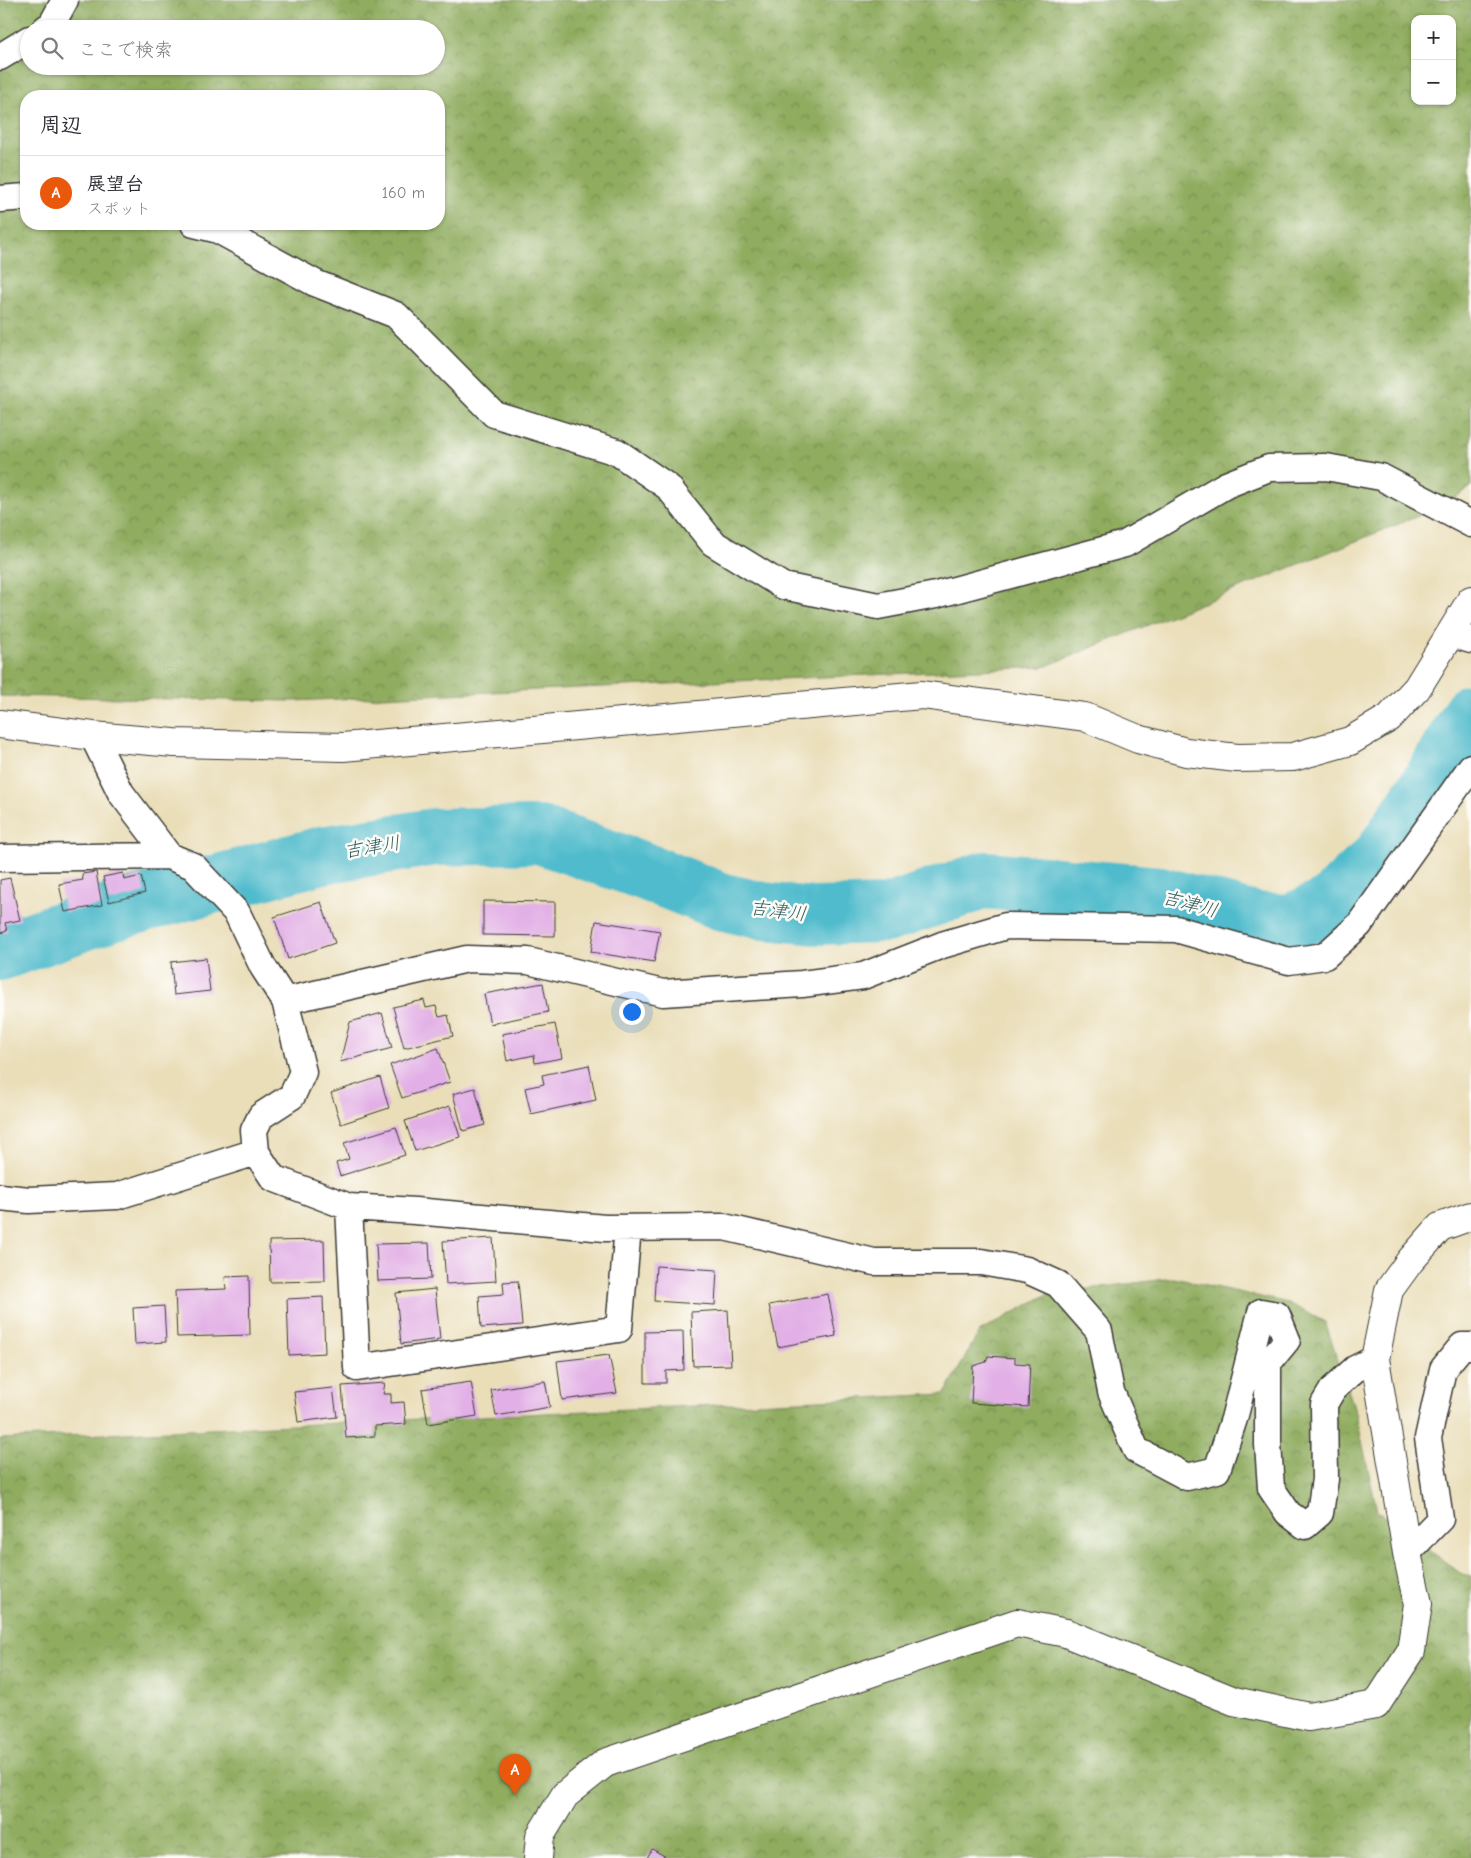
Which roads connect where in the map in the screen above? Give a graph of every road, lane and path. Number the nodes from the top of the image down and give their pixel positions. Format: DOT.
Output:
graph roads {
  1 [pos="66,0"];
  2 [pos="54,20"];
  3 [pos="20,45"];
  4 [pos="0,57"];
  5 [pos="20,197"];
  6 [pos="0,199"];
  7 [pos="218,230"];
  8 [pos="1471,524"];
  9 [pos="1471,600"];
  10 [pos="1461,637"];
  11 [pos="0,724"];
  12 [pos="93,736"];
  13 [pos="1471,767"];
  14 [pos="169,856"];
  15 [pos="0,858"];
  16 [pos="285,1001"];
  17 [pos="256,1152"];
  18 [pos="0,1198"];
  19 [pos="349,1207"];
  20 [pos="1471,1216"];
  21 [pos="628,1228"];
  22 [pos="1471,1346"];
  23 [pos="1375,1359"];
  24 [pos="1407,1554"];
  25 [pos="538,1858"];
  1 -- 2 [label="street"];
  3 -- 4 [label="street"];
  5 -- 6 [label="street"];
  7 -- 8 [label="street"];
  9 -- 10 [label="street"];
  10 -- 12 [label="street"];
  11 -- 12 [label="street"];
  12 -- 14 [label="street"];
  13 -- 16 [label="street"];
  14 -- 15 [label="street"];
  14 -- 16 [label="street"];
  16 -- 17 [label="street"];
  17 -- 18 [label="street"];
  17 -- 19 [label="street"];
  19 -- 21 [label="street"];
  19 -- 21 [label="street"];
  20 -- 23 [label="street"];
  21 -- 23 [label="street"];
  22 -- 24 [label="street"];
  23 -- 24 [label="street"];
  24 -- 25 [label="street"];
}
